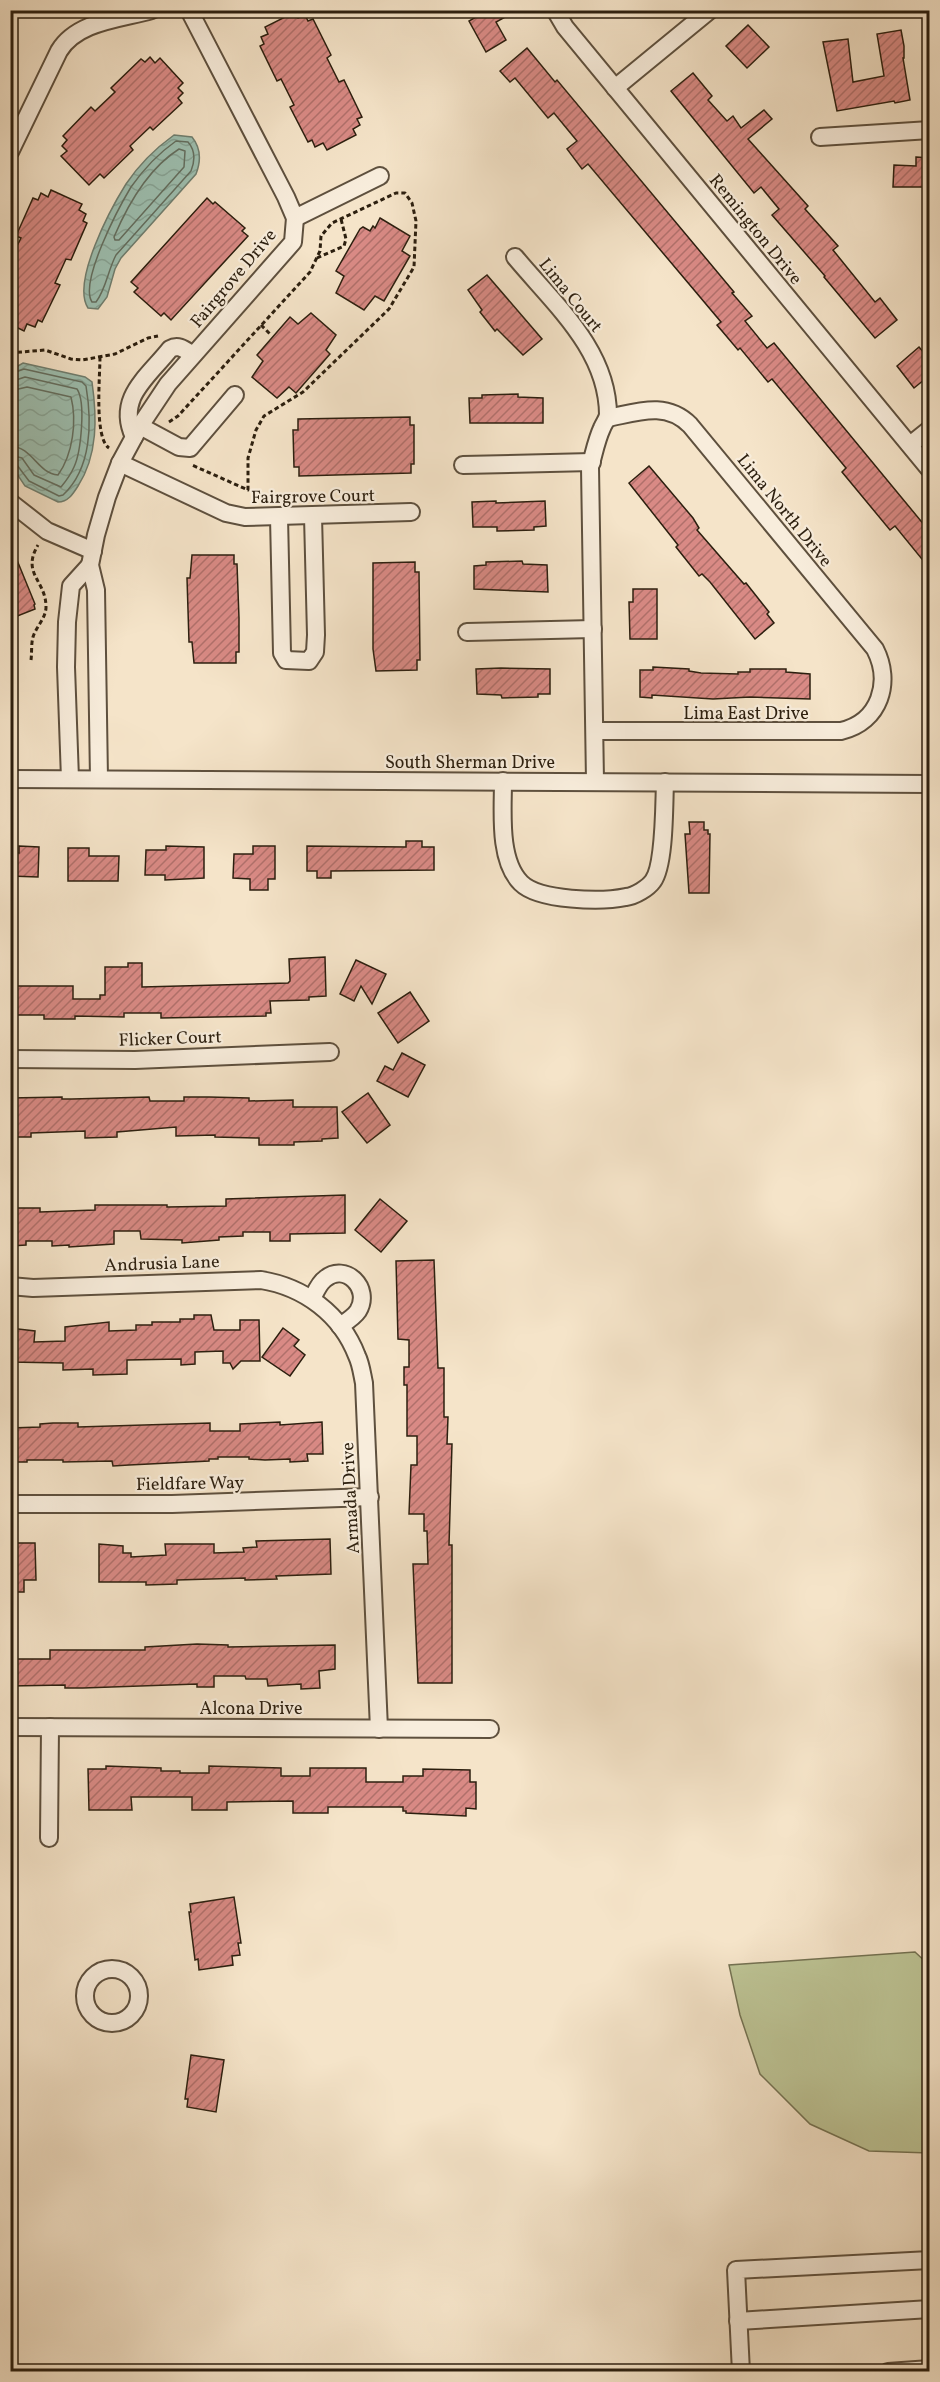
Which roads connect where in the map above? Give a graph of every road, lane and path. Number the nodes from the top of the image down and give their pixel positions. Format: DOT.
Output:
graph roads {
  1 [pos="152,10"];
  2 [pos="189,10"];
  3 [pos="555,10"];
  4 [pos="710,10"];
  5 [pos="615,88"];
  6 [pos="930,130"];
  7 [pos="820,137"];
  8 [pos="10,152"];
  9 [pos="380,176"];
  10 [pos="295,218"];
  11 [pos="341,219"];
  12 [pos="515,257"];
  13 [pos="316,259"];
  14 [pos="261,326"];
  15 [pos="270,334"];
  16 [pos="174,347"];
  17 [pos="10,353"];
  18 [pos="193,355"];
  19 [pos="100,357"];
  20 [pos="235,394"];
  21 [pos="608,418"];
  22 [pos="930,429"];
  23 [pos="142,432"];
  24 [pos="910,446"];
  25 [pos="116,456"];
  26 [pos="184,461"];
  27 [pos="592,462"];
  28 [pos="463,465"];
  29 [pos="930,470"];
  30 [pos="10,502"];
  31 [pos="411,512"];
  32 [pos="313,516"];
  33 [pos="279,517"];
  34 [pos="47,531"];
  35 [pos="92,558"];
  36 [pos="593,629"];
  37 [pos="467,632"];
  38 [pos="32,660"];
  39 [pos="881,696"];
  40 [pos="595,731"];
  41 [pos="10,779"];
  42 [pos="70,779"];
  43 [pos="99,779"];
  44 [pos="503,782"];
  45 [pos="595,782"];
  46 [pos="665,782"];
  47 [pos="930,784"];
  48 [pos="330,1052"];
  49 [pos="10,1059"];
  50 [pos="10,1286"];
  51 [pos="312,1299"];
  52 [pos="340,1326"];
  53 [pos="370,1497"];
  54 [pos="10,1503"];
  55 [pos="10,1727"];
  56 [pos="50,1727"];
  57 [pos="379,1729"];
  58 [pos="490,1729"];
  59 [pos="49,1838"];
  60 [pos="930,2260"];
  61 [pos="930,2309"];
  62 [pos="738,2321"];
  63 [pos="930,2369"];
  64 [pos="741,2372"];
  65 [pos="888,2372"];
  1 -- 8 [label="street"];
  2 -- 10 [label="street, Fairgrove Drive"];
  3 -- 5 [label="street, Remington Drive"];
  4 -- 5 [label="street"];
  5 -- 24 [label="street, Remington Drive"];
  6 -- 7 [label="street"];
  9 -- 10 [label="street"];
  10 -- 18 [label="street, Fairgrove Drive"];
  11 -- 13 [label="path"];
  11 -- 13 [label="path"];
  11 -- 26 [label="path"];
  12 -- 21 [label="street, Lima Court"];
  13 -- 14 [label="path"];
  14 -- 15 [label="path"];
  14 -- 23 [label="path"];
  16 -- 18 [label="street"];
  16 -- 19 [label="path"];
  16 -- 23 [label="street"];
  17 -- 19 [label="path"];
  18 -- 23 [label="street, Fairgrove Drive"];
  19 -- 25 [label="path"];
  20 -- 23 [label="street"];
  21 -- 27 [label="street"];
  21 -- 39 [label="street, Lima North Drive"];
  22 -- 24 [label="street"];
  23 -- 25 [label="street, Fairgrove Drive"];
  24 -- 29 [label="street, Remington Drive"];
  25 -- 33 [label="street, Fairgrove Court"];
  25 -- 35 [label="street, Fairgrove Drive"];
  27 -- 28 [label="street"];
  27 -- 36 [label="street"];
  30 -- 34 [label="street"];
  31 -- 32 [label="street, Fairgrove Court"];
  32 -- 33 [label="street, Fairgrove Court"];
  32 -- 33 [label="street"];
  34 -- 35 [label="street"];
  34 -- 38 [label="path"];
  35 -- 42 [label="street, Fairgrove Drive"];
  35 -- 43 [label="street, Fairgrove Drive"];
  36 -- 37 [label="street"];
  36 -- 40 [label="street"];
  39 -- 40 [label="street, Lima East Drive"];
  40 -- 45 [label="street"];
  41 -- 42 [label="street, South Sherman Drive"];
  42 -- 43 [label="street, South Sherman Drive"];
  43 -- 44 [label="street, South Sherman Drive"];
  44 -- 45 [label="street, South Sherman Drive"];
  44 -- 46 [label="street"];
  45 -- 46 [label="street, South Sherman Drive"];
  46 -- 47 [label="street, South Sherman Drive"];
  48 -- 49 [label="street, Flicker Court"];
  50 -- 51 [label="street, Andrusia Lane"];
  51 -- 52 [label="street, Andrusia Lane"];
  51 -- 52 [label="street"];
  52 -- 53 [label="street, Armada Drive"];
  53 -- 54 [label="street, Fieldfare Way"];
  53 -- 57 [label="street, Armada Drive"];
  55 -- 56 [label="street, Alcona Drive"];
  56 -- 57 [label="street, Alcona Drive"];
  56 -- 59 [label="street"];
  57 -- 58 [label="street, Alcona Drive"];
  60 -- 62 [label="street"];
  61 -- 62 [label="street"];
  62 -- 64 [label="street"];
  63 -- 65 [label="street"];
}
